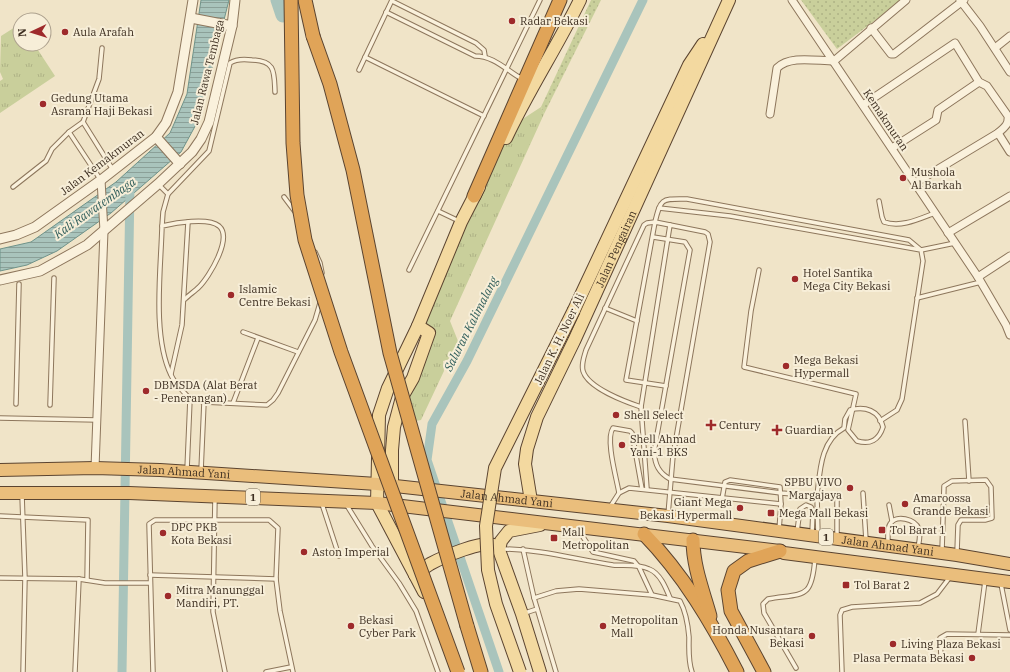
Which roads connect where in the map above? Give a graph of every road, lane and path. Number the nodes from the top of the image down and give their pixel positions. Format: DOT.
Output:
graph roads {
  1 [pos="193,0"];
  2 [pos="235,0"];
  3 [pos="291,0"];
  4 [pos="306,0"];
  5 [pos="392,0"];
  6 [pos="540,0"];
  7 [pos="560,0"];
  8 [pos="572,0"];
  9 [pos="580,0"];
  10 [pos="729,0"];
  11 [pos="792,0"];
  12 [pos="906,0"];
  13 [pos="962,1"];
  14 [pos="386,12"];
  15 [pos="193,18"];
  16 [pos="717,23"];
  17 [pos="230,26"];
  18 [pos="871,28"];
  19 [pos="1010,36"];
  20 [pos="102,48"];
  21 [pos="995,48"];
  22 [pos="485,56"];
  23 [pos="365,57"];
  24 [pos="834,61"];
  25 [pos="507,68"];
  26 [pos="359,70"];
  27 [pos="1010,72"];
  28 [pos="979,82"];
  29 [pos="528,86"];
  30 [pos="275,92"];
  31 [pos="863,105"];
  32 [pos="770,114"];
  33 [pos="484,116"];
  34 [pos="83,122"];
  35 [pos="69,132"];
  36 [pos="998,132"];
  37 [pos="158,139"];
  38 [pos="892,148"];
  39 [pos="1010,152"];
  40 [pos="179,163"];
  41 [pos="112,170"];
  42 [pos="915,183"];
  43 [pos="101,184"];
  44 [pos="158,184"];
  45 [pos="13,188"];
  46 [pos="168,194"];
  47 [pos="474,196"];
  48 [pos="1010,196"];
  49 [pos="284,197"];
  50 [pos="879,201"];
  51 [pos="659,208"];
  52 [pos="438,211"];
  53 [pos="935,213"];
  54 [pos="188,222"];
  55 [pos="461,222"];
  56 [pos="656,222"];
  57 [pos="670,225"];
  58 [pos="162,226"];
  59 [pos="104,227"];
  60 [pos="948,233"];
  61 [pos="653,237"];
  62 [pos="0,239"];
  63 [pos="669,239"];
  64 [pos="955,243"];
  65 [pos="921,250"];
  66 [pos="1010,256"];
  67 [pos="409,270"];
  68 [pos="759,270"];
  69 [pos="54,278"];
  70 [pos="0,280"];
  71 [pos="980,280"];
  72 [pos="19,284"];
  73 [pos="917,298"];
  74 [pos="185,299"];
  75 [pos="605,308"];
  76 [pos="637,321"];
  77 [pos="1008,324"];
  78 [pos="418,326"];
  79 [pos="243,332"];
  80 [pos="1010,335"];
  81 [pos="258,338"];
  82 [pos="298,352"];
  83 [pos="171,375"];
  84 [pos="645,383"];
  85 [pos="666,386"];
  86 [pos="402,397"];
  87 [pos="190,399"];
  88 [pos="204,402"];
  89 [pos="233,403"];
  90 [pos="16,404"];
  91 [pos="50,405"];
  92 [pos="641,407"];
  93 [pos="0,418"];
  94 [pos="97,420"];
  95 [pos="880,421"];
  96 [pos="965,421"];
  97 [pos="95,468"];
  98 [pos="0,470"];
  99 [pos="186,472"];
  100 [pos="201,473"];
  101 [pos="670,479"];
  102 [pos="970,482"];
  103 [pos="376,484"];
  104 [pos="392,486"];
  105 [pos="724,486"];
  106 [pos="642,489"];
  107 [pos="647,489"];
  108 [pos="0,493"];
  109 [pos="22,493"];
  110 [pos="619,493"];
  111 [pos="670,493"];
  112 [pos="781,493"];
  113 [pos="863,493"];
  114 [pos="837,494"];
  115 [pos="216,496"];
  116 [pos="817,496"];
  117 [pos="722,499"];
  118 [pos="320,500"];
  119 [pos="532,501"];
  120 [pos="345,502"];
  121 [pos="377,503"];
  122 [pos="394,504"];
  123 [pos="781,504"];
  124 [pos="889,505"];
  125 [pos="608,509"];
  126 [pos="0,516"];
  127 [pos="668,516"];
  128 [pos="24,517"];
  129 [pos="216,519"];
  130 [pos="695,520"];
  131 [pos="892,521"];
  132 [pos="557,524"];
  133 [pos="576,526"];
  134 [pos="779,531"];
  135 [pos="797,533"];
  136 [pos="644,534"];
  137 [pos="815,536"];
  138 [pos="837,539"];
  139 [pos="693,540"];
  140 [pos="866,543"];
  141 [pos="500,545"];
  142 [pos="888,546"];
  143 [pos="523,549"];
  144 [pos="918,550"];
  145 [pos="780,551"];
  146 [pos="942,553"];
  147 [pos="957,555"];
  148 [pos="339,556"];
  149 [pos="815,557"];
  150 [pos="1010,558"];
  151 [pos="1010,564"];
  152 [pos="639,566"];
  153 [pos="150,575"];
  154 [pos="415,575"];
  155 [pos="952,575"];
  156 [pos="214,577"];
  157 [pos="0,578"];
  158 [pos="25,578"];
  159 [pos="79,579"];
  160 [pos="276,579"];
  161 [pos="985,579"];
  162 [pos="87,580"];
  163 [pos="1007,582"];
  164 [pos="150,583"];
  165 [pos="652,595"];
  166 [pos="534,598"];
  167 [pos="670,598"];
  168 [pos="537,609"];
  169 [pos="522,614"];
  170 [pos="714,627"];
  171 [pos="1010,630"];
  172 [pos="978,634"];
  173 [pos="1010,635"];
  174 [pos="745,637"];
  175 [pos="941,656"];
  176 [pos="291,667"];
  177 [pos="796,668"];
  178 [pos="24,672"];
  179 [pos="75,672"];
  180 [pos="153,672"];
  181 [pos="225,672"];
  182 [pos="266,672"];
  183 [pos="292,672"];
  184 [pos="438,672"];
  185 [pos="458,672"];
  186 [pos="482,672"];
  187 [pos="520,672"];
  188 [pos="540,672"];
  189 [pos="556,672"];
  190 [pos="692,672"];
  191 [pos="737,672"];
  192 [pos="764,672"];
  193 [pos="774,672"];
  194 [pos="842,672"];
  1 -- 15 [label="street, Jalan Kemakmuran"];
  2 -- 17 [label="street, Jalan Rawa Tembaga"];
  3 -- 185 [label="highway, bridge"];
  4 -- 86 [label="highway, bridge"];
  5 -- 14 [label="lane"];
  5 -- 22 [label="lane"];
  6 -- 25 [label="lane"];
  7 -- 29 [label="highway"];
  8 -- 29 [label="main road"];
  9 -- 29 [label="main road"];
  10 -- 16 [label="main road, Jalan Pengairan"];
  11 -- 24 [label="street, Kemakmuran"];
  12 -- 18 [label="street"];
  13 -- 18 [label="street"];
  13 -- 21 [label="street"];
  14 -- 22 [label="lane"];
  14 -- 23 [label="lane"];
  15 -- 17 [label="street"];
  15 -- 37 [label="street, Jalan Kemakmuran"];
  16 -- 119 [label="main road, Jalan Pengairan"];
  16 -- 187 [label="main road, Jalan K. H. Noer Ali, bridge"];
  17 -- 40 [label="street, Jalan Rawa Tembaga"];
  18 -- 24 [label="street"];
  19 -- 21 [label="street"];
  20 -- 34 [label="lane"];
  21 -- 27 [label="street"];
  22 -- 25 [label="lane"];
  23 -- 26 [label="lane"];
  23 -- 33 [label="lane"];
  24 -- 31 [label="street, Kemakmuran"];
  24 -- 32 [label="street"];
  25 -- 29 [label="lane"];
  25 -- 33 [label="lane"];
  28 -- 31 [label="street"];
  28 -- 36 [label="street"];
  28 -- 38 [label="street"];
  29 -- 47 [label="highway"];
  30 -- 46 [label="lane"];
  31 -- 38 [label="street, Kemakmuran"];
  33 -- 52 [label="lane"];
  34 -- 35 [label="lane"];
  34 -- 41 [label="lane"];
  35 -- 43 [label="lane"];
  35 -- 45 [label="lane"];
  36 -- 39 [label="street"];
  36 -- 42 [label="street"];
  37 -- 40 [label="street"];
  37 -- 41 [label="street, Jalan Kemakmuran"];
  38 -- 42 [label="street, Kemakmuran"];
  40 -- 44 [label="street, Jalan Rawa Tembaga"];
  41 -- 43 [label="street, Jalan Kemakmuran"];
  42 -- 53 [label="street, Kemakmuran"];
  43 -- 59 [label="street"];
  43 -- 62 [label="street, Jalan Kemakmuran"];
  44 -- 46 [label="lane"];
  44 -- 59 [label="street, Jalan Rawa Tembaga"];
  46 -- 58 [label="lane"];
  47 -- 55 [label="main road"];
  48 -- 60 [label="street"];
  49 -- 82 [label="lane"];
  50 -- 53 [label="lane"];
  51 -- 56 [label="lane"];
  51 -- 65 [label="lane"];
  51 -- 65 [label="lane"];
  52 -- 55 [label="lane"];
  52 -- 67 [label="lane"];
  53 -- 60 [label="street, Kemakmuran"];
  54 -- 58 [label="lane"];
  54 -- 74 [label="lane"];
  54 -- 74 [label="lane"];
  55 -- 78 [label="main road"];
  56 -- 57 [label="lane"];
  56 -- 61 [label="lane"];
  56 -- 75 [label="lane"];
  57 -- 63 [label="lane"];
  57 -- 101 [label="lane"];
  58 -- 83 [label="lane"];
  59 -- 70 [label="street, Jalan Rawa Tembaga"];
  59 -- 94 [label="street"];
  60 -- 64 [label="street, Kemakmuran"];
  61 -- 63 [label="lane"];
  61 -- 76 [label="lane"];
  63 -- 84 [label="lane"];
  63 -- 85 [label="lane"];
  64 -- 65 [label="lane"];
  64 -- 71 [label="street, Kemakmuran"];
  65 -- 73 [label="lane"];
  66 -- 71 [label="street"];
  68 -- 116 [label="lane"];
  69 -- 91 [label="lane"];
  71 -- 73 [label="lane"];
  71 -- 77 [label="street, Kemakmuran"];
  72 -- 90 [label="lane"];
  73 -- 95 [label="lane"];
  74 -- 83 [label="lane"];
  75 -- 76 [label="lane"];
  75 -- 92 [label="lane"];
  76 -- 84 [label="lane"];
  77 -- 80 [label="street, Kemakmuran"];
  78 -- 86 [label="main road"];
  78 -- 103 [label="main road"];
  79 -- 81 [label="lane"];
  81 -- 82 [label="lane"];
  81 -- 89 [label="lane"];
  82 -- 89 [label="lane"];
  83 -- 87 [label="lane"];
  84 -- 85 [label="lane"];
  84 -- 92 [label="lane"];
  85 -- 101 [label="lane"];
  86 -- 104 [label="main road"];
  86 -- 186 [label="highway, bridge"];
  87 -- 88 [label="lane"];
  87 -- 99 [label="lane"];
  88 -- 89 [label="lane"];
  88 -- 100 [label="lane"];
  92 -- 107 [label="lane"];
  93 -- 94 [label="lane"];
  94 -- 97 [label="street"];
  96 -- 102 [label="lane"];
  97 -- 98 [label="highway, Jalan Ahmad Yani / 1"];
  97 -- 99 [label="highway, Jalan Ahmad Yani / 1"];
  99 -- 100 [label="highway, Jalan Ahmad Yani / 1"];
  100 -- 103 [label="highway, Jalan Ahmad Yani / 1"];
  101 -- 105 [label="lane"];
  101 -- 111 [label="lane"];
  102 -- 146 [label="lane"];
  102 -- 147 [label="lane"];
  103 -- 104 [label="highway, Jalan Ahmad Yani / 1"];
  103 -- 121 [label="main road"];
  104 -- 119 [label="highway, Jalan Ahmad Yani / 1"];
  104 -- 122 [label="main road"];
  105 -- 112 [label="lane"];
  105 -- 112 [label="lane"];
  105 -- 117 [label="lane"];
  106 -- 107 [label="lane"];
  106 -- 110 [label="lane"];
  106 -- 110 [label="lane"];
  107 -- 111 [label="lane"];
  108 -- 109 [label="highway, Jalan Ahmad Yani / 1"];
  109 -- 115 [label="highway, Jalan Ahmad Yani / 1"];
  109 -- 128 [label="lane"];
  110 -- 125 [label="lane"];
  111 -- 117 [label="lane"];
  111 -- 127 [label="lane"];
  112 -- 116 [label="lane"];
  112 -- 123 [label="lane"];
  113 -- 140 [label="lane"];
  114 -- 138 [label="lane"];
  115 -- 118 [label="highway, Jalan Ahmad Yani / 1"];
  115 -- 129 [label="lane"];
  116 -- 137 [label="lane"];
  117 -- 123 [label="lane"];
  118 -- 120 [label="highway, Jalan Ahmad Yani / 1"];
  118 -- 148 [label="lane"];
  119 -- 125 [label="highway, Jalan Ahmad Yani / 1"];
  120 -- 121 [label="highway, Jalan Ahmad Yani / 1"];
  120 -- 184 [label="lane"];
  121 -- 122 [label="highway, Jalan Ahmad Yani / 1"];
  121 -- 154 [label="main road"];
  122 -- 132 [label="highway, Jalan Ahmad Yani / 1"];
  123 -- 134 [label="lane"];
  124 -- 131 [label="lane"];
  125 -- 127 [label="highway, Jalan Ahmad Yani / 1"];
  126 -- 128 [label="lane"];
  127 -- 130 [label="highway, Jalan Ahmad Yani / 1"];
  128 -- 158 [label="lane"];
  128 -- 162 [label="lane"];
  129 -- 153 [label="lane"];
  129 -- 156 [label="lane"];
  129 -- 160 [label="lane"];
  130 -- 134 [label="highway, Jalan Ahmad Yani / 1"];
  130 -- 139 [label="highway"];
  131 -- 142 [label="lane"];
  131 -- 144 [label="lane"];
  132 -- 133 [label="highway, Jalan Ahmad Yani / 1"];
  132 -- 141 [label="main road, Jalan Ahmad Yani"];
  133 -- 136 [label="highway, Jalan Ahmad Yani / 1"];
  133 -- 152 [label="lane"];
  134 -- 135 [label="highway, Jalan Ahmad Yani / 1"];
  135 -- 137 [label="highway, Jalan Ahmad Yani / 1"];
  135 -- 137 [label="lane"];
  136 -- 139 [label="highway, Jalan Ahmad Yani / 1"];
  136 -- 170 [label="highway"];
  137 -- 138 [label="highway, Jalan Ahmad Yani / 1"];
  138 -- 140 [label="highway, Jalan Ahmad Yani / 1"];
  139 -- 145 [label="highway, Jalan Ahmad Yani / 1"];
  139 -- 170 [label="highway"];
  140 -- 142 [label="highway, Jalan Ahmad Yani / 1"];
  141 -- 143 [label="lane"];
  141 -- 154 [label="main road"];
  141 -- 169 [label="main road"];
  142 -- 144 [label="highway, Jalan Ahmad Yani / 1"];
  143 -- 152 [label="lane"];
  143 -- 166 [label="lane"];
  144 -- 146 [label="highway, Jalan Ahmad Yani / 1"];
  145 -- 149 [label="highway, Jalan Ahmad Yani / 1"];
  145 -- 174 [label="highway"];
  146 -- 147 [label="highway, Jalan Ahmad Yani / 1"];
  147 -- 150 [label="highway"];
  147 -- 151 [label="highway, Jalan Ahmad Yani / 1"];
  149 -- 155 [label="highway, Jalan Ahmad Yani / 1"];
  149 -- 177 [label="lane"];
  152 -- 165 [label="lane"];
  152 -- 167 [label="lane"];
  153 -- 156 [label="lane"];
  153 -- 164 [label="lane"];
  154 -- 185 [label="main road"];
  155 -- 161 [label="highway, Jalan Ahmad Yani / 1"];
  155 -- 194 [label="lane"];
  156 -- 160 [label="lane"];
  156 -- 181 [label="lane"];
  157 -- 158 [label="lane"];
  158 -- 159 [label="lane"];
  158 -- 178 [label="lane"];
  159 -- 162 [label="lane"];
  159 -- 179 [label="lane"];
  160 -- 176 [label="lane"];
  161 -- 163 [label="highway, Jalan Ahmad Yani / 1"];
  161 -- 172 [label="lane"];
  162 -- 164 [label="lane"];
  163 -- 171 [label="lane"];
  164 -- 180 [label="lane"];
  165 -- 166 [label="lane"];
  165 -- 167 [label="lane"];
  166 -- 168 [label="lane"];
  167 -- 190 [label="lane"];
  168 -- 169 [label="lane"];
  168 -- 189 [label="lane"];
  169 -- 188 [label="main road"];
  170 -- 191 [label="highway"];
  172 -- 173 [label="lane"];
  172 -- 175 [label="lane"];
  174 -- 192 [label="highway"];
  174 -- 193 [label="highway"];
  176 -- 182 [label="lane"];
  176 -- 183 [label="lane"];
}
